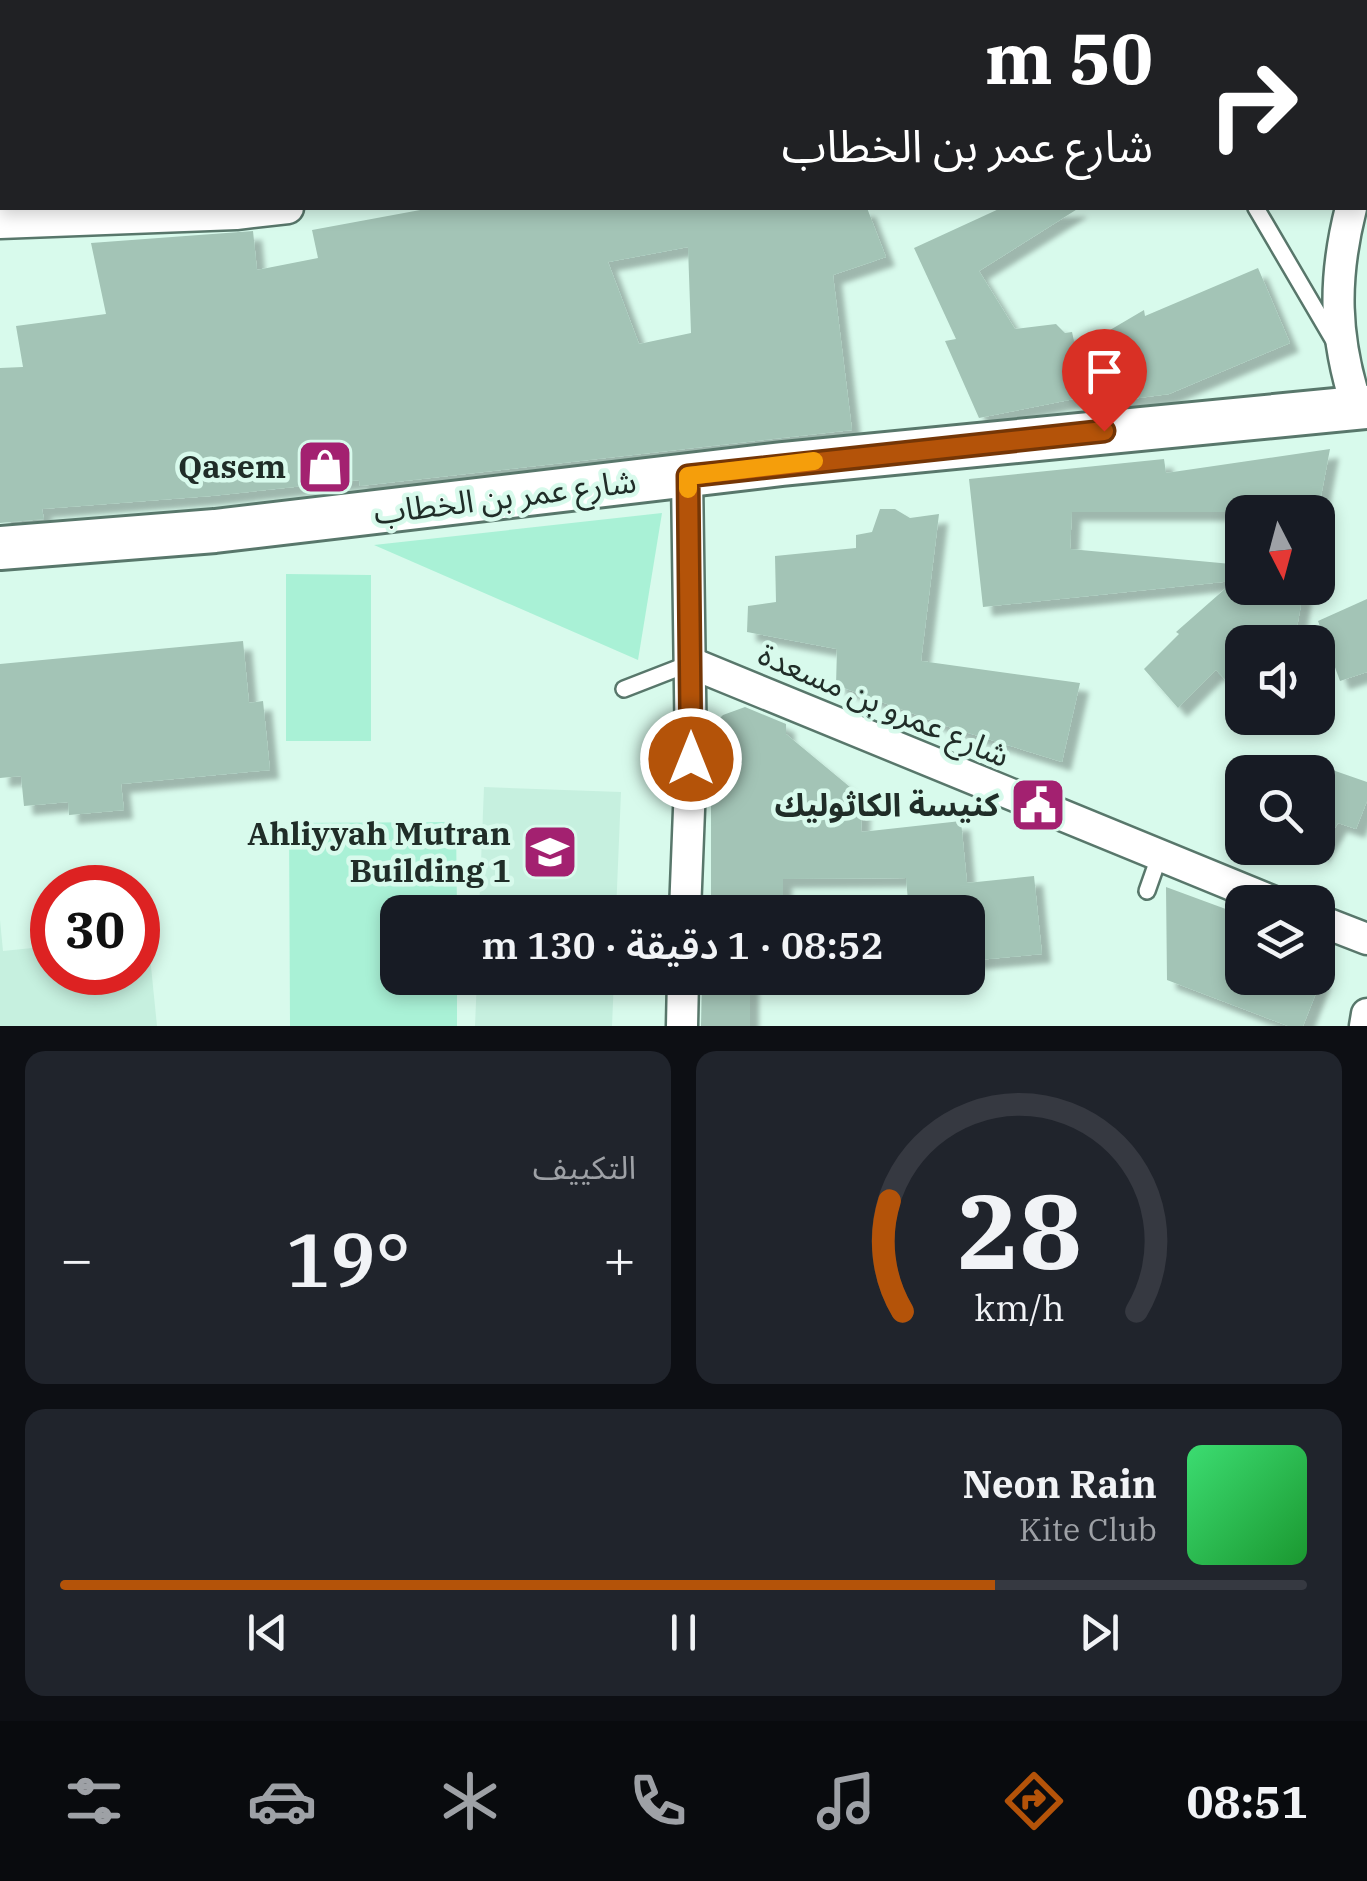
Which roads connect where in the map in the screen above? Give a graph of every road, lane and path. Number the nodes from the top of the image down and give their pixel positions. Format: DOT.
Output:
graph roads {
  1 [pos="271,210"];
  2 [pos="1257,210"];
  3 [pos="1350,210"];
  4 [pos="0,223"];
  5 [pos="1340,354"];
  6 [pos="1362,407"];
  7 [pos="688,476"];
  8 [pos="0,548"];
  9 [pos="690,662"];
  10 [pos="624,689"];
  11 [pos="1159,857"];
  12 [pos="1231,885"];
  13 [pos="1147,890"];
  14 [pos="686,895"];
  15 [pos="1335,927"];
  16 [pos="1367,939"];
  17 [pos="683,995"];
  18 [pos="1367,1014"];
  19 [pos="682,1026"];
  20 [pos="1364,1026"];
  1 -- 4 [label="street"];
  2 -- 5 [label="lane"];
  3 -- 5 [label="street"];
  5 -- 6 [label="street"];
  6 -- 7 [label="street, شارع عمر بن الخطاب"];
  7 -- 8 [label="street, شارع عمر بن الخطاب"];
  7 -- 9 [label="street"];
  9 -- 10 [label="lane"];
  9 -- 11 [label="street, شارع عمرو بن مسعدة"];
  9 -- 14 [label="street"];
  11 -- 12 [label="street, شارع عمرو بن مسعدة"];
  11 -- 13 [label="lane"];
  15 -- 16 [label="street"];
  17 -- 19 [label="street"];
  18 -- 20 [label="street"];
}
